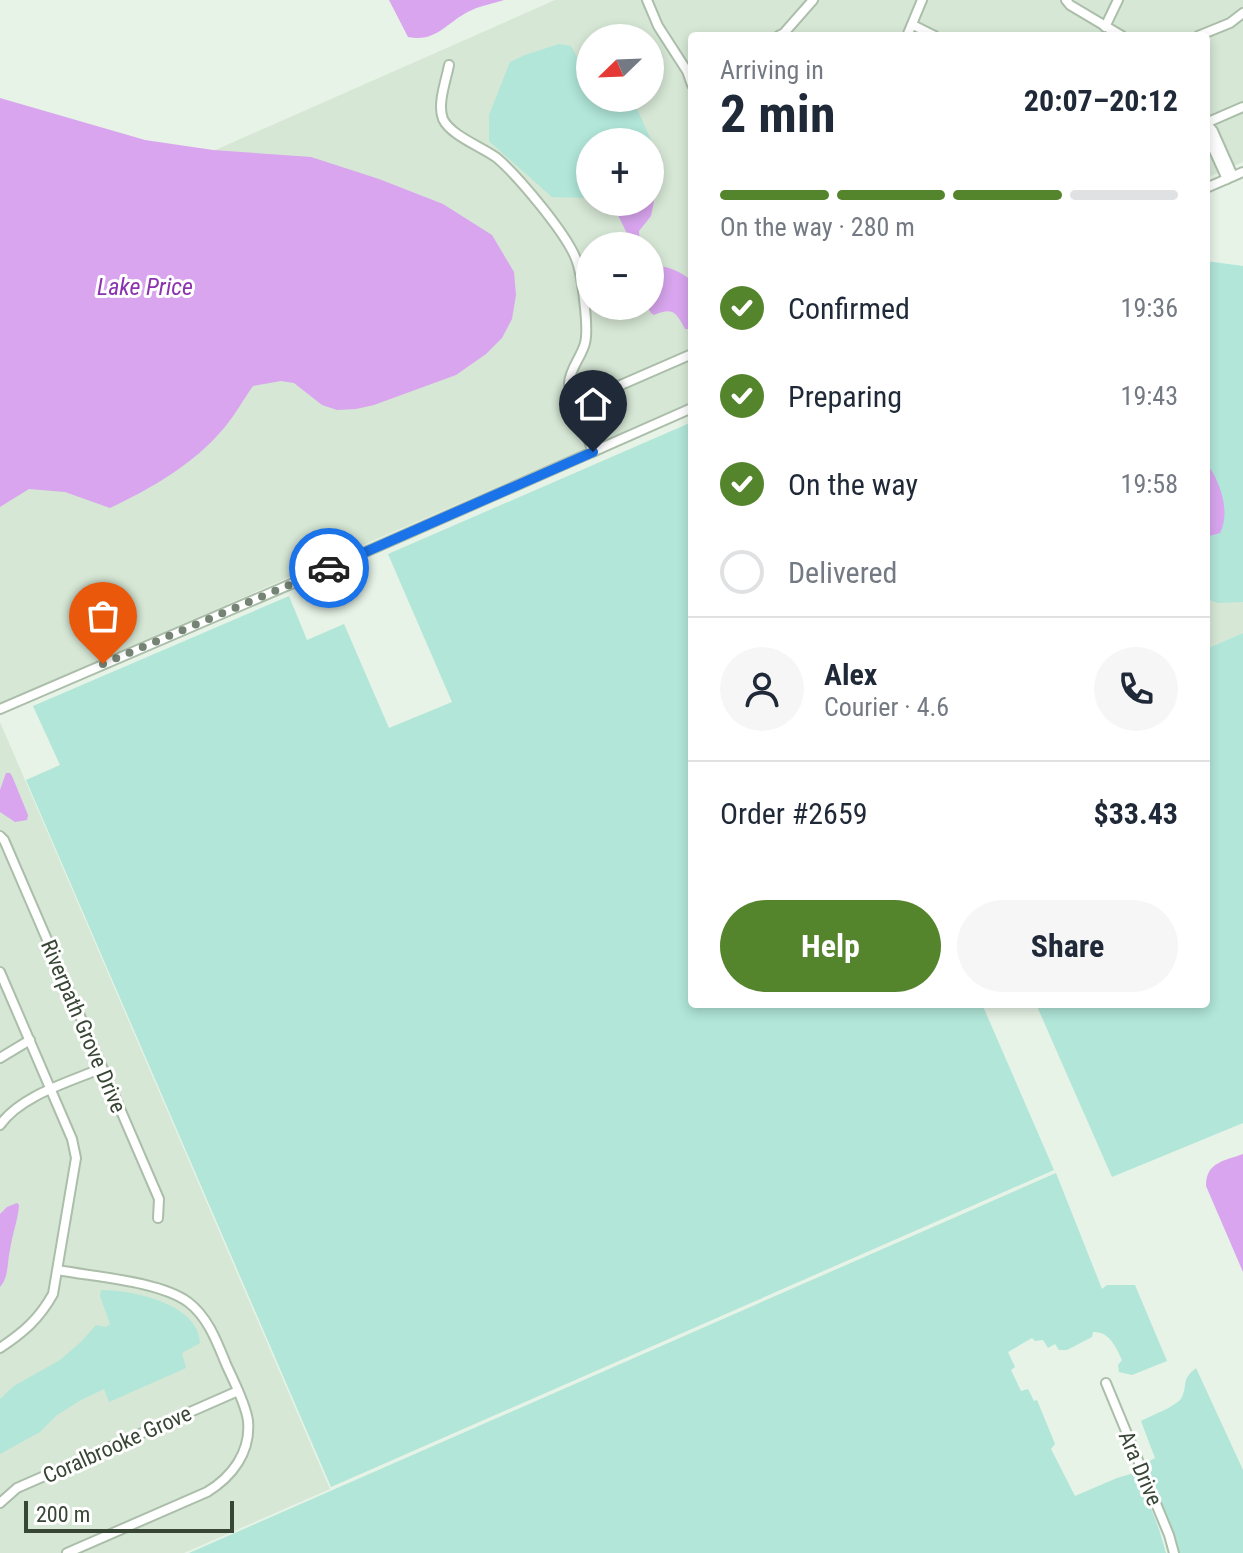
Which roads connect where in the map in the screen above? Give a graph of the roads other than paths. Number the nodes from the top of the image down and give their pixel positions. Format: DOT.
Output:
graph roads {
  1 [pos="647,0"];
  2 [pos="813,0"];
  3 [pos="922,0"];
  4 [pos="1066,0"];
  5 [pos="1118,0"];
  6 [pos="1243,13"];
  7 [pos="913,25"];
  8 [pos="1105,27"];
  9 [pos="785,32"];
  10 [pos="909,32"];
  11 [pos="927,32"];
  12 [pos="1114,32"];
  13 [pos="1208,32"];
  14 [pos="449,65"];
  15 [pos="688,74"];
  16 [pos="1243,107"];
  17 [pos="1210,121"];
  18 [pos="1210,128"];
  19 [pos="1243,172"];
  20 [pos="1230,178"];
  21 [pos="1210,186"];
  22 [pos="688,356"];
  23 [pos="577,404"];
  24 [pos="688,410"];
  25 [pos="597,450"];
  26 [pos="0,709"];
  27 [pos="0,836"];
  28 [pos="0,972"];
  29 [pos="30,1040"];
  30 [pos="0,1058"];
  31 [pos="102,1068"];
  32 [pos="51,1090"];
  33 [pos="0,1125"];
  34 [pos="158,1218"];
  35 [pos="58,1270"];
  36 [pos="0,1348"];
  37 [pos="1106,1383"];
  38 [pos="238,1391"];
  39 [pos="0,1503"];
  40 [pos="67,1553"];
  41 [pos="1174,1553"];
  1 -- 15 [label="street"];
  2 -- 9 [label="street"];
  3 -- 7 [label="street"];
  4 -- 8 [label="street"];
  5 -- 8 [label="street"];
  6 -- 13 [label="street"];
  7 -- 10 [label="street"];
  7 -- 11 [label="street"];
  8 -- 12 [label="street"];
  14 -- 23 [label="street"];
  16 -- 17 [label="street"];
  18 -- 20 [label="street"];
  19 -- 20 [label="street"];
  20 -- 21 [label="street"];
  22 -- 23 [label="street"];
  23 -- 25 [label="street"];
  24 -- 25 [label="street"];
  25 -- 26 [label="street"];
  27 -- 31 [label="street, Riverpath Grove Drive"];
  28 -- 29 [label="street"];
  29 -- 30 [label="street"];
  29 -- 32 [label="street"];
  31 -- 32 [label="street"];
  31 -- 34 [label="street, Riverpath Grove Drive"];
  32 -- 33 [label="street"];
  32 -- 35 [label="street"];
  35 -- 36 [label="street"];
  35 -- 38 [label="street"];
  37 -- 41 [label="street, Ara Drive"];
  38 -- 39 [label="street, Coralbrooke Grove"];
  38 -- 40 [label="street"];
}
